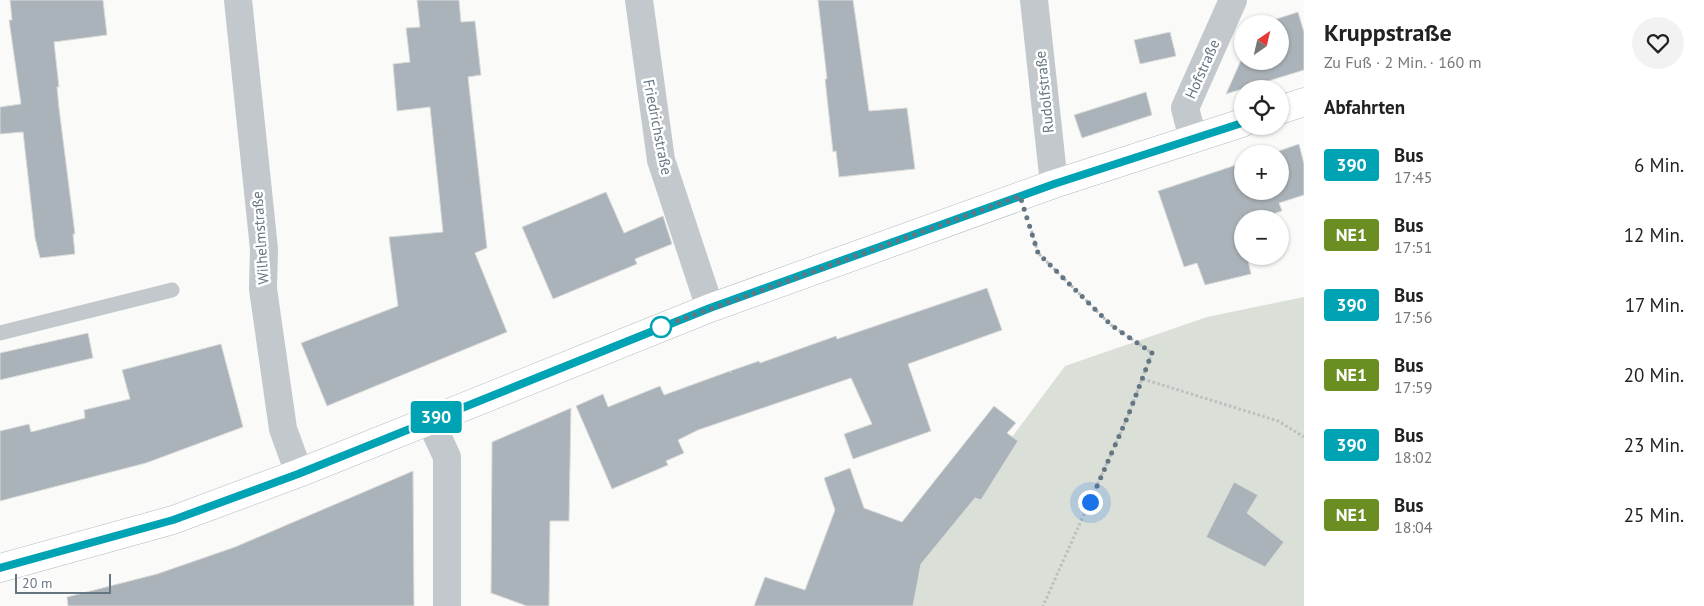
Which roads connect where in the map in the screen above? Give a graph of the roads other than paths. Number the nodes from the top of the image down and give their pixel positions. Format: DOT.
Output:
graph roads {
  1 [pos="238,0"];
  2 [pos="639,0"];
  3 [pos="1034,0"];
  4 [pos="1233,0"];
  5 [pos="1304,102"];
  6 [pos="1289,107"];
  7 [pos="1234,126"];
  8 [pos="1193,139"];
  9 [pos="1054,184"];
  10 [pos="172,290"];
  11 [pos="710,308"];
  12 [pos="0,333"];
  13 [pos="430,420"];
  14 [pos="298,474"];
  15 [pos="0,568"];
  16 [pos="447,606"];
  1 -- 14 [label="street, Wilhelmstraße"];
  2 -- 11 [label="street, Friedrichstraße"];
  3 -- 9 [label="street, Rudolfstraße"];
  4 -- 8 [label="street, Hofstraße"];
  5 -- 6 [label="street"];
  7 -- 8 [label="street"];
  8 -- 9 [label="street"];
  9 -- 11 [label="street"];
  10 -- 12 [label="lane"];
  11 -- 13 [label="street"];
  13 -- 14 [label="street"];
  13 -- 16 [label="street"];
  14 -- 15 [label="street"];
}
